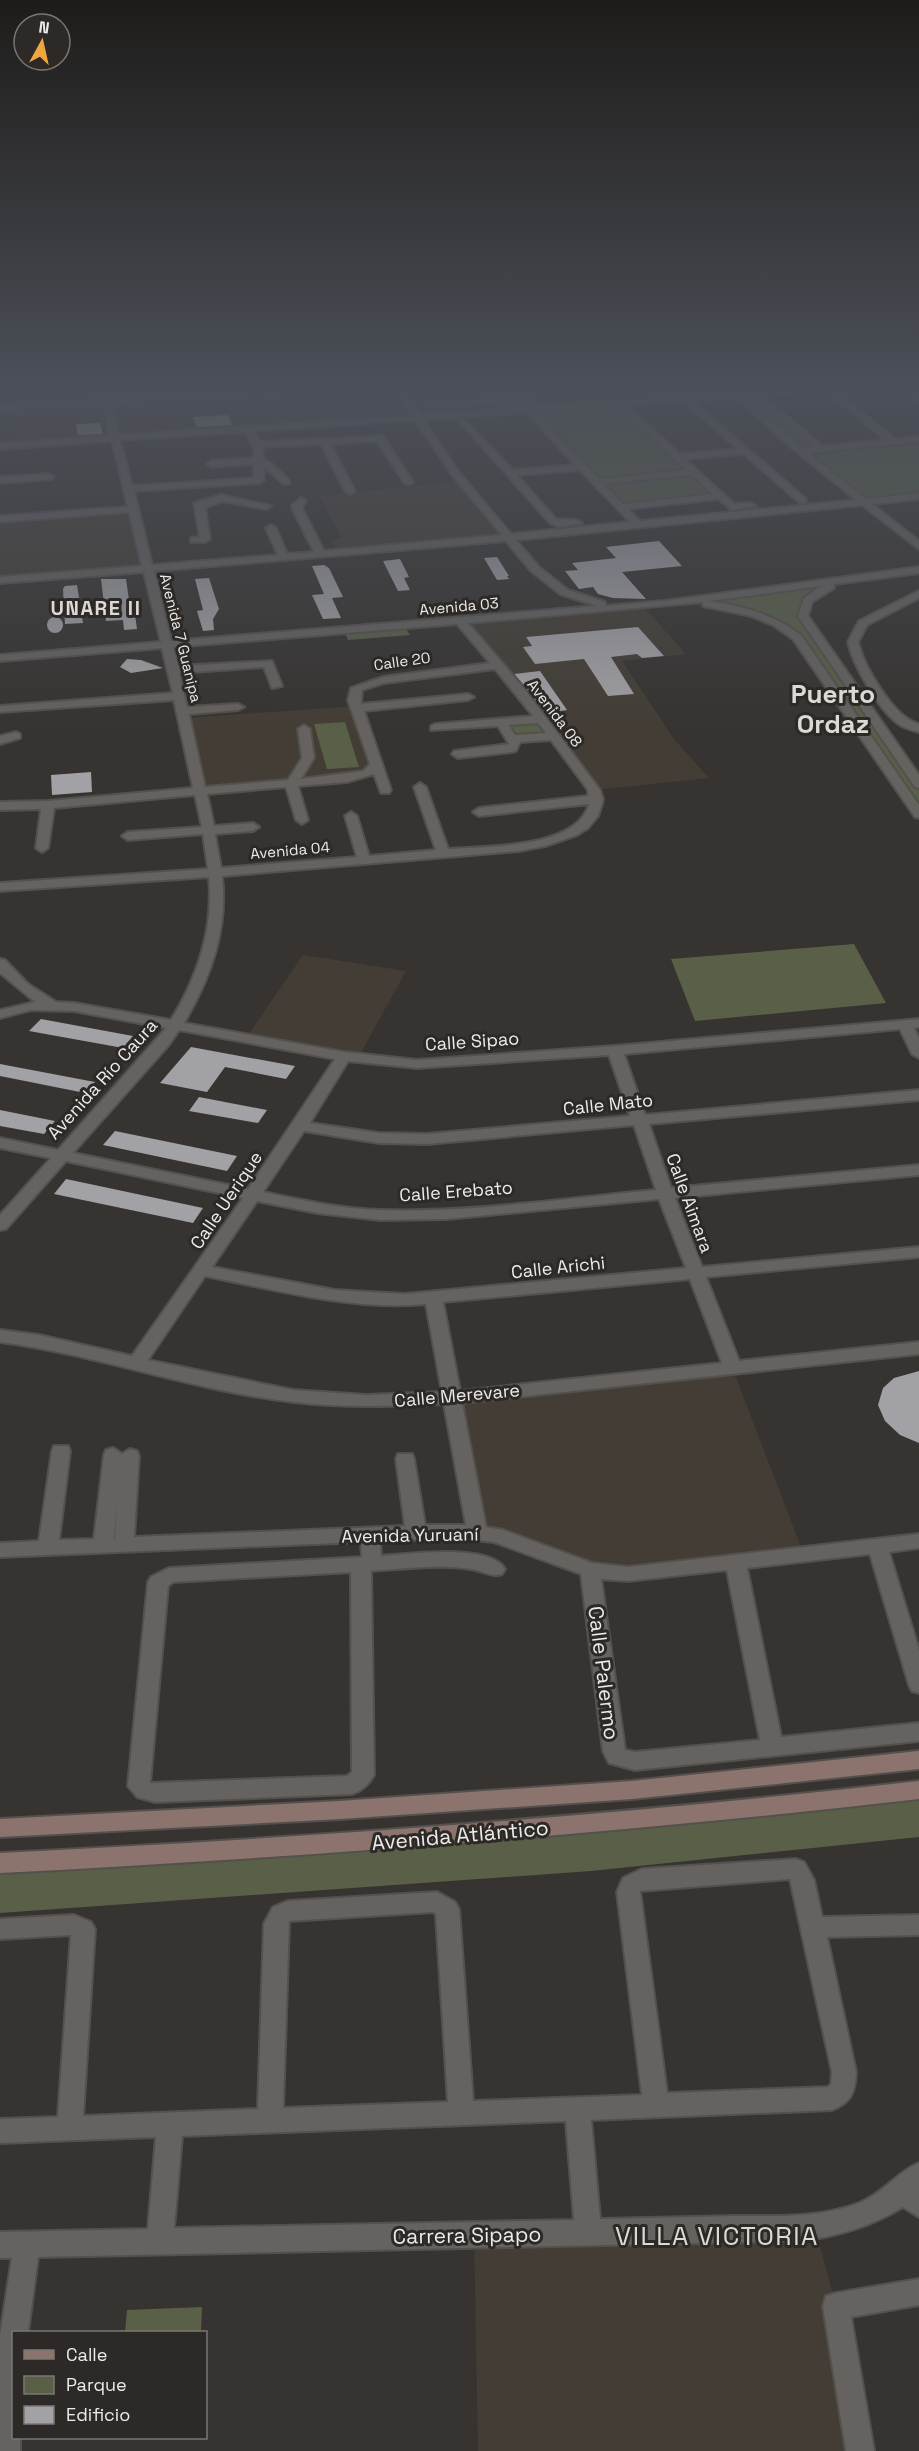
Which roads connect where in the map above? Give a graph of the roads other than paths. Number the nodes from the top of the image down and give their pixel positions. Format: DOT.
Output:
graph roads {
  1 [pos="132,504"];
  2 [pos="201,504"];
  3 [pos="257,504"];
  4 [pos="298,504"];
  5 [pos="481,504"];
  6 [pos="539,504"];
  7 [pos="617,504"];
  8 [pos="644,504"];
  9 [pos="729,504"];
  10 [pos="763,504"];
  11 [pos="831,504"];
  12 [pos="865,504"];
  13 [pos="266,506"];
  14 [pos="620,507"];
  15 [pos="133,509"];
  16 [pos="631,518"];
  17 [pos="0,519"];
  18 [pos="639,526"];
  19 [pos="271,528"];
  20 [pos="508,538"];
  21 [pos="194,540"];
  22 [pos="919,546"];
  23 [pos="321,555"];
  24 [pos="284,558"];
  25 [pos="919,565"];
  26 [pos="149,568"];
  27 [pos="919,570"];
  28 [pos="898,573"];
  29 [pos="0,580"];
  30 [pos="845,580"];
  31 [pos="919,594"];
  32 [pos="664,604"];
  33 [pos="632,606"];
  34 [pos="460,621"];
  35 [pos="346,635"];
  36 [pos="410,635"];
  37 [pos="168,644"];
  38 [pos="0,658"];
  39 [pos="497,665"];
  40 [pos="174,670"];
  41 [pos="276,686"];
  42 [pos="180,696"];
  43 [pos="468,697"];
  44 [pos="238,707"];
  45 [pos="358,708"];
  46 [pos="0,709"];
  47 [pos="184,711"];
  48 [pos="539,719"];
  49 [pos="501,722"];
  50 [pos="435,728"];
  51 [pos="919,728"];
  52 [pos="304,729"];
  53 [pos="16,736"];
  54 [pos="552,736"];
  55 [pos="0,740"];
  56 [pos="513,741"];
  57 [pos="458,754"];
  58 [pos="376,765"];
  59 [pos="291,784"];
  60 [pos="919,784"];
  61 [pos="420,787"];
  62 [pos="386,790"];
  63 [pos="201,792"];
  64 [pos="597,799"];
  65 [pos="48,805"];
  66 [pos="0,806"];
  67 [pos="479,812"];
  68 [pos="919,813"];
  69 [pos="351,816"];
  70 [pos="302,820"];
  71 [pos="253,827"];
  72 [pos="207,832"];
  73 [pos="128,836"];
  74 [pos="42,848"];
  75 [pos="443,854"];
  76 [pos="364,860"];
  77 [pos="214,873"];
  78 [pos="0,887"];
  79 [pos="0,963"];
  80 [pos="52,1005"];
  81 [pos="0,1014"];
  82 [pos="912,1024"];
  83 [pos="175,1025"];
  84 [pos="615,1050"];
  85 [pos="919,1054"];
  86 [pos="344,1056"];
  87 [pos="919,1095"];
  88 [pos="640,1120"];
  89 [pos="300,1126"];
  90 [pos="0,1143"];
  91 [pos="60,1156"];
  92 [pos="919,1170"];
  93 [pos="665,1193"];
  94 [pos="253,1195"];
  95 [pos="0,1224"];
  96 [pos="919,1252"];
  97 [pos="202,1270"];
  98 [pos="695,1273"];
  99 [pos="434,1300"];
  100 [pos="0,1336"];
  101 [pos="919,1348"];
  102 [pos="138,1363"];
  103 [pos="732,1367"];
  104 [pos="451,1398"];
  105 [pos="61,1451"];
  106 [pos="405,1459"];
  107 [pos="416,1532"];
  108 [pos="477,1532"];
  109 [pos="370,1534"];
  110 [pos="919,1542"];
  111 [pos="124,1544"];
  112 [pos="103,1545"];
  113 [pos="878,1546"];
  114 [pos="48,1548"];
  115 [pos="0,1550"];
  116 [pos="736,1563"];
  117 [pos="367,1565"];
  118 [pos="495,1569"];
  119 [pos="590,1570"];
  120 [pos="919,1685"];
  121 [pos="919,1732"];
  122 [pos="772,1748"];
  123 [pos="919,1760"];
  124 [pos="919,1790"];
  125 [pos="0,1828"];
  126 [pos="0,1863"];
  127 [pos="919,1925"];
  128 [pos="813,1927"];
  129 [pos="0,1929"];
  130 [pos="656,2106"];
  131 [pos="578,2109"];
  132 [pos="461,2114"];
  133 [pos="270,2121"];
  134 [pos="170,2124"];
  135 [pos="70,2128"];
  136 [pos="0,2131"];
  137 [pos="914,2190"];
  138 [pos="588,2233"];
  139 [pos="160,2240"];
  140 [pos="13,2244"];
  141 [pos="919,2292"];
  142 [pos="6,2451"];
  143 [pos="860,2451"];
  1 -- 15 [label="street, Avenida 7 Guanipa"];
  2 -- 21 [label="street"];
  3 -- 13 [label="street"];
  4 -- 23 [label="street"];
  5 -- 20 [label="street"];
  6 -- 16 [label="street"];
  7 -- 14 [label="street"];
  8 -- 14 [label="street"];
  9 -- 10 [label="street"];
  11 -- 18 [label="street"];
  12 -- 22 [label="street"];
  14 -- 16 [label="street"];
  15 -- 17 [label="street"];
  15 -- 26 [label="street, Avenida 7 Guanipa"];
  16 -- 18 [label="street"];
  18 -- 20 [label="street"];
  19 -- 24 [label="street"];
  20 -- 23 [label="street"];
  20 -- 33 [label="street"];
  23 -- 24 [label="street"];
  24 -- 26 [label="street"];
  25 -- 28 [label="street"];
  26 -- 29 [label="street"];
  26 -- 37 [label="street, Avenida 7 Guanipa"];
  27 -- 28 [label="street, Avenida 03"];
  28 -- 30 [label="street, Avenida 03"];
  30 -- 32 [label="street, Avenida 03"];
  30 -- 60 [label="street"];
  31 -- 51 [label="street"];
  32 -- 33 [label="street, Avenida 03"];
  32 -- 68 [label="street"];
  33 -- 34 [label="street, Avenida 03"];
  34 -- 35 [label="street, Avenida 03"];
  34 -- 39 [label="street, Avenida 08"];
  35 -- 36 [label="street"];
  35 -- 37 [label="street, Avenida 03"];
  37 -- 38 [label="street, Avenida 03"];
  37 -- 40 [label="street, Avenida 7 Guanipa"];
  39 -- 45 [label="street, Calle 20"];
  39 -- 48 [label="street, Avenida 08"];
  40 -- 41 [label="street"];
  40 -- 42 [label="street, Avenida 7 Guanipa"];
  42 -- 46 [label="street"];
  42 -- 47 [label="street, Avenida 7 Guanipa"];
  43 -- 45 [label="street"];
  44 -- 47 [label="street"];
  45 -- 58 [label="street"];
  47 -- 63 [label="street, Avenida 7 Guanipa"];
  48 -- 49 [label="street"];
  48 -- 54 [label="street, Avenida 08"];
  49 -- 50 [label="street"];
  49 -- 56 [label="street"];
  52 -- 59 [label="street"];
  53 -- 55 [label="street"];
  54 -- 56 [label="street"];
  54 -- 64 [label="street, Avenida 08"];
  56 -- 57 [label="street"];
  58 -- 59 [label="street"];
  58 -- 62 [label="street"];
  59 -- 63 [label="street"];
  59 -- 70 [label="street"];
  61 -- 75 [label="street"];
  63 -- 65 [label="street"];
  63 -- 72 [label="street, Avenida 7 Guanipa"];
  64 -- 67 [label="street"];
  64 -- 75 [label="street, Avenida 04"];
  65 -- 66 [label="street"];
  65 -- 74 [label="street"];
  69 -- 76 [label="street"];
  71 -- 72 [label="street"];
  72 -- 73 [label="street"];
  72 -- 77 [label="street, Avenida 7 Guanipa"];
  75 -- 76 [label="street, Avenida 04"];
  76 -- 77 [label="street, Avenida 04"];
  77 -- 78 [label="street, Avenida 04"];
  77 -- 83 [label="street, Avenida Río Caura"];
  79 -- 80 [label="street"];
  80 -- 81 [label="street, Calle Sipao"];
  80 -- 83 [label="street, Calle Sipao"];
  82 -- 84 [label="street, Calle Sipao"];
  82 -- 85 [label="street"];
  83 -- 86 [label="street, Calle Sipao"];
  83 -- 91 [label="street, Avenida Río Caura"];
  84 -- 86 [label="street, Calle Sipao"];
  84 -- 88 [label="street, Calle Aimara"];
  86 -- 89 [label="street, Calle Uerique"];
  87 -- 88 [label="street, Calle Mato"];
  88 -- 89 [label="street, Calle Mato"];
  88 -- 93 [label="street, Calle Aimara"];
  89 -- 94 [label="street, Calle Uerique"];
  90 -- 91 [label="street, Calle Erebato"];
  91 -- 94 [label="street, Calle Erebato"];
  91 -- 95 [label="street, Avenida Río Caura"];
  92 -- 93 [label="street, Calle Erebato"];
  93 -- 94 [label="street, Calle Erebato"];
  93 -- 98 [label="street, Calle Aimara"];
  94 -- 97 [label="street, Calle Uerique"];
  96 -- 98 [label="street, Calle Arichi"];
  97 -- 99 [label="street, Calle Arichi"];
  97 -- 102 [label="street, Calle Uerique"];
  98 -- 99 [label="street, Calle Arichi"];
  98 -- 103 [label="street, Calle Aimara"];
  99 -- 104 [label="street"];
  100 -- 102 [label="street, Calle Merevare"];
  101 -- 103 [label="street, Calle Merevare"];
  102 -- 104 [label="street, Calle Merevare"];
  103 -- 104 [label="street, Calle Merevare"];
  104 -- 108 [label="street"];
  105 -- 114 [label="street"];
  106 -- 107 [label="street"];
  107 -- 108 [label="street, Avenida Yuruaní"];
  107 -- 109 [label="street, Avenida Yuruaní"];
  108 -- 119 [label="street, Avenida Yuruaní"];
  109 -- 111 [label="street, Avenida Yuruaní"];
  109 -- 117 [label="street"];
  110 -- 113 [label="street, Avenida Yuruaní"];
  111 -- 112 [label="street, Avenida Yuruaní"];
  111 -- 112 [label="street"];
  112 -- 114 [label="street, Avenida Yuruaní"];
  113 -- 116 [label="street, Avenida Yuruaní"];
  113 -- 120 [label="street"];
  114 -- 115 [label="street, Avenida Yuruaní"];
  116 -- 119 [label="street, Avenida Yuruaní"];
  116 -- 122 [label="street"];
  117 -- 117 [label="street"];
  117 -- 118 [label="street"];
  119 -- 122 [label="street, Calle Palermo"];
  121 -- 122 [label="street"];
  123 -- 125 [label="main road, Avenida Atlántico"];
  124 -- 126 [label="main road, Avenida Atlántico"];
  127 -- 128 [label="street"];
  128 -- 130 [label="street"];
  128 -- 130 [label="street"];
  129 -- 135 [label="street"];
  130 -- 131 [label="street"];
  131 -- 132 [label="street"];
  131 -- 138 [label="street"];
  132 -- 133 [label="street"];
  132 -- 133 [label="street"];
  133 -- 134 [label="street"];
  134 -- 135 [label="street"];
  134 -- 139 [label="street"];
  135 -- 136 [label="street"];
  137 -- 138 [label="street, Carrera Sipapo"];
  138 -- 139 [label="street, Carrera Sipapo"];
  139 -- 140 [label="street, Carrera Sipapo"];
  140 -- 142 [label="street"];
  141 -- 143 [label="street"];
}
